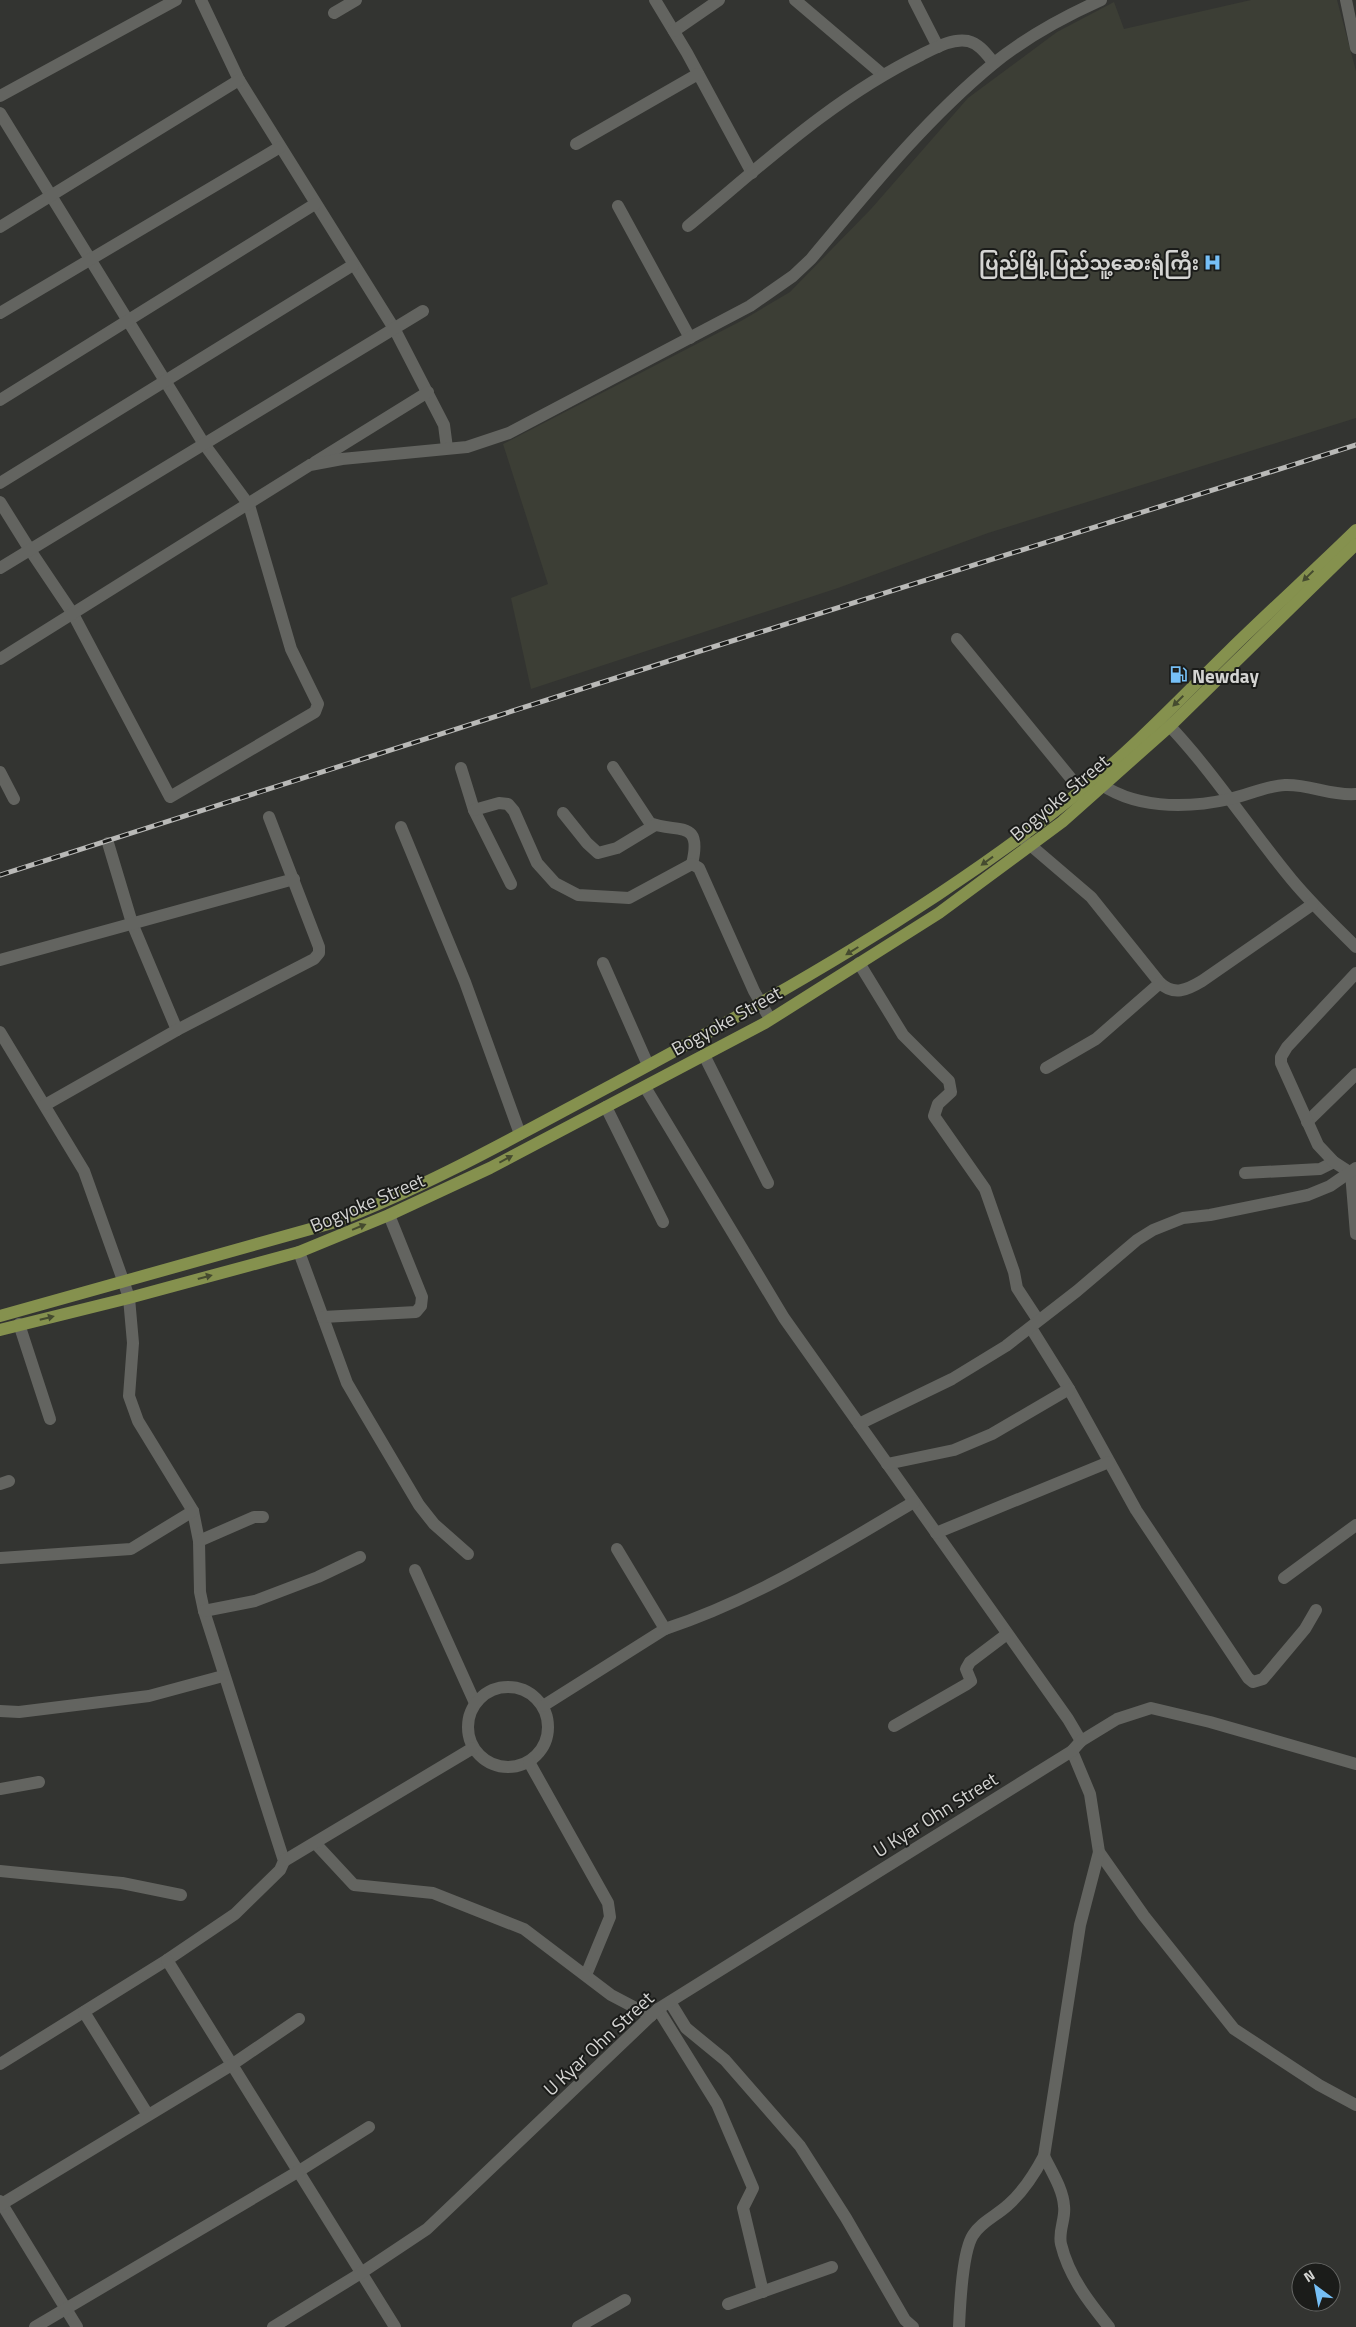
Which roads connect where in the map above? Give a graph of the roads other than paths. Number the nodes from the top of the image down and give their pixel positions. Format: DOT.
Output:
graph roads {
  1 [pos="176,0"];
  2 [pos="201,0"];
  3 [pos="356,0"];
  4 [pos="655,0"];
  5 [pos="719,0"];
  6 [pos="795,0"];
  7 [pos="914,0"];
  8 [pos="1101,0"];
  9 [pos="1346,0"];
  10 [pos="334,13"];
  11 [pos="1353,15"];
  12 [pos="674,31"];
  13 [pos="938,47"];
  14 [pos="1356,48"];
  15 [pos="994,63"];
  16 [pos="698,74"];
  17 [pos="882,74"];
  18 [pos="239,80"];
  19 [pos="0,96"];
  20 [pos="0,113"];
  21 [pos="576,144"];
  22 [pos="280,147"];
  23 [pos="752,173"];
  24 [pos="51,196"];
  25 [pos="315,204"];
  26 [pos="618,206"];
  27 [pos="688,226"];
  28 [pos="0,227"];
  29 [pos="90,260"];
  30 [pos="353,265"];
  31 [pos="423,311"];
  32 [pos="0,314"];
  33 [pos="127,321"];
  34 [pos="395,330"];
  35 [pos="690,338"];
  36 [pos="165,381"];
  37 [pos="428,392"];
  38 [pos="0,400"];
  39 [pos="204,444"];
  40 [pos="447,448"];
  41 [pos="310,465"];
  42 [pos="0,483"];
  43 [pos="0,502"];
  44 [pos="249,505"];
  45 [pos="1356,530"];
  46 [pos="1356,544"];
  47 [pos="30,550"];
  48 [pos="1337,556"];
  49 [pos="0,568"];
  50 [pos="73,614"];
  51 [pos="957,640"];
  52 [pos="0,659"];
  53 [pos="1166,721"];
  54 [pos="613,767"];
  55 [pos="461,768"];
  56 [pos="0,772"];
  57 [pos="1099,783"];
  58 [pos="1356,794"];
  59 [pos="1085,795"];
  60 [pos="14,799"];
  61 [pos="1230,799"];
  62 [pos="474,810"];
  63 [pos="563,814"];
  64 [pos="269,816"];
  65 [pos="655,825"];
  66 [pos="401,827"];
  67 [pos="1021,837"];
  68 [pos="108,843"];
  69 [pos="1031,846"];
  70 [pos="692,864"];
  71 [pos="294,880"];
  72 [pos="511,884"];
  73 [pos="1313,904"];
  74 [pos="132,923"];
  75 [pos="1355,945"];
  76 [pos="0,960"];
  77 [pos="603,963"];
  78 [pos="859,963"];
  79 [pos="1356,972"];
  80 [pos="1160,983"];
  81 [pos="762,1003"];
  82 [pos="770,1019"];
  83 [pos="177,1030"];
  84 [pos="0,1032"];
  85 [pos="704,1055"];
  86 [pos="648,1065"];
  87 [pos="1046,1068"];
  88 [pos="1356,1074"];
  89 [pos="645,1086"];
  90 [pos="45,1105"];
  91 [pos="606,1107"];
  92 [pos="1307,1122"];
  93 [pos="520,1134"];
  94 [pos="1334,1162"];
  95 [pos="1353,1171"];
  96 [pos="1245,1172"];
  97 [pos="768,1183"];
  98 [pos="389,1215"];
  99 [pos="663,1222"];
  100 [pos="1356,1234"];
  101 [pos="299,1252"];
  102 [pos="124,1283"];
  103 [pos="129,1298"];
  104 [pos="0,1316"];
  105 [pos="323,1317"];
  106 [pos="19,1324"];
  107 [pos="1034,1324"];
  108 [pos="0,1330"];
  109 [pos="1069,1389"];
  110 [pos="50,1419"];
  111 [pos="859,1424"];
  112 [pos="1109,1462"];
  113 [pos="887,1464"];
  114 [pos="914,1502"];
  115 [pos="193,1512"];
  116 [pos="263,1517"];
  117 [pos="1356,1525"];
  118 [pos="936,1533"];
  119 [pos="199,1541"];
  120 [pos="617,1549"];
  121 [pos="468,1554"];
  122 [pos="360,1557"];
  123 [pos="0,1558"];
  124 [pos="415,1570"];
  125 [pos="1284,1578"];
  126 [pos="1316,1610"];
  127 [pos="204,1611"];
  128 [pos="665,1629"];
  129 [pos="1007,1634"];
  130 [pos="223,1676"];
  131 [pos="475,1702"];
  132 [pos="543,1706"];
  133 [pos="0,1711"];
  134 [pos="894,1726"];
  135 [pos="1081,1741"];
  136 [pos="473,1748"];
  137 [pos="1072,1751"];
  138 [pos="529,1762"];
  139 [pos="1356,1764"];
  140 [pos="40,1782"];
  141 [pos="0,1789"];
  142 [pos="315,1843"];
  143 [pos="1099,1852"];
  144 [pos="284,1861"];
  145 [pos="0,1871"];
  146 [pos="181,1895"];
  147 [pos="167,1960"];
  148 [pos="586,1975"];
  149 [pos="670,2002"];
  150 [pos="84,2012"];
  151 [pos="654,2013"];
  152 [pos="299,2020"];
  153 [pos="0,2064"];
  154 [pos="233,2064"];
  155 [pos="1356,2105"];
  156 [pos="148,2116"];
  157 [pos="369,2127"];
  158 [pos="1044,2156"];
  159 [pos="299,2171"];
  160 [pos="1,2204"];
  161 [pos="832,2267"];
  162 [pos="361,2273"];
  163 [pos="763,2292"];
  164 [pos="625,2300"];
  165 [pos="728,2304"];
  166 [pos="66,2309"];
  167 [pos="35,2327"];
  168 [pos="78,2327"];
  169 [pos="273,2327"];
  170 [pos="395,2327"];
  171 [pos="578,2327"];
  172 [pos="913,2327"];
  173 [pos="959,2327"];
  174 [pos="1109,2327"];
  1 -- 19 [label="street"];
  2 -- 18 [label="street"];
  3 -- 10 [label="street"];
  4 -- 12 [label="street"];
  5 -- 12 [label="street"];
  6 -- 17 [label="street"];
  7 -- 13 [label="street"];
  8 -- 15 [label="street"];
  9 -- 11 [label="street"];
  11 -- 14 [label="street"];
  12 -- 16 [label="street"];
  13 -- 15 [label="street"];
  13 -- 17 [label="street"];
  15 -- 35 [label="street"];
  16 -- 21 [label="street"];
  16 -- 23 [label="street"];
  17 -- 23 [label="street"];
  18 -- 22 [label="street"];
  18 -- 24 [label="street"];
  20 -- 24 [label="street"];
  22 -- 25 [label="street"];
  22 -- 29 [label="street"];
  23 -- 27 [label="street"];
  24 -- 28 [label="street"];
  24 -- 29 [label="street"];
  25 -- 30 [label="street"];
  25 -- 33 [label="street"];
  26 -- 35 [label="street"];
  29 -- 32 [label="street"];
  29 -- 33 [label="street"];
  30 -- 34 [label="street"];
  30 -- 36 [label="street"];
  31 -- 34 [label="street"];
  33 -- 36 [label="street"];
  33 -- 38 [label="street"];
  34 -- 37 [label="street"];
  34 -- 39 [label="street"];
  35 -- 40 [label="street"];
  36 -- 39 [label="street"];
  36 -- 42 [label="street"];
  37 -- 40 [label="street"];
  37 -- 41 [label="street"];
  39 -- 44 [label="street"];
  39 -- 47 [label="street"];
  40 -- 41 [label="street"];
  41 -- 44 [label="street"];
  43 -- 47 [label="street"];
  44 -- 50 [label="street"];
  44 -- 50 [label="street"];
  45 -- 48 [label="main road, Bogyoke Street"];
  46 -- 48 [label="main road, Bogyoke Street"];
  47 -- 49 [label="street"];
  47 -- 50 [label="street"];
  48 -- 53 [label="main road, Bogyoke Street"];
  50 -- 52 [label="street"];
  51 -- 59 [label="street"];
  53 -- 57 [label="main road, Bogyoke Street"];
  53 -- 61 [label="street"];
  54 -- 65 [label="street"];
  55 -- 62 [label="street"];
  56 -- 60 [label="street"];
  57 -- 59 [label="main road, Bogyoke Street"];
  57 -- 61 [label="street"];
  58 -- 61 [label="street"];
  59 -- 67 [label="main road, Bogyoke Street"];
  59 -- 69 [label="main road, Bogyoke Street"];
  61 -- 73 [label="street"];
  62 -- 70 [label="street"];
  62 -- 72 [label="street"];
  63 -- 65 [label="street"];
  64 -- 71 [label="street"];
  65 -- 70 [label="street"];
  66 -- 93 [label="street"];
  67 -- 69 [label="street"];
  67 -- 81 [label="main road, Bogyoke Street, one-way"];
  68 -- 74 [label="street"];
  69 -- 78 [label="main road, Bogyoke Street"];
  69 -- 80 [label="street"];
  70 -- 81 [label="street"];
  71 -- 74 [label="street"];
  71 -- 83 [label="street"];
  73 -- 75 [label="street"];
  73 -- 80 [label="street"];
  74 -- 76 [label="street"];
  74 -- 83 [label="street"];
  77 -- 86 [label="street"];
  78 -- 82 [label="main road, Bogyoke Street"];
  78 -- 107 [label="street"];
  79 -- 92 [label="street"];
  80 -- 87 [label="street"];
  81 -- 82 [label="street"];
  81 -- 86 [label="main road, Bogyoke Street"];
  82 -- 85 [label="main road, Bogyoke Street"];
  83 -- 90 [label="street"];
  84 -- 90 [label="street"];
  85 -- 89 [label="main road, Bogyoke Street"];
  85 -- 97 [label="street"];
  86 -- 93 [label="main road, Bogyoke Street"];
  88 -- 92 [label="street"];
  89 -- 91 [label="main road, Bogyoke Street"];
  89 -- 111 [label="street"];
  90 -- 102 [label="street"];
  98 -- 91 [label="main road, Bogyoke Street, one-way"];
  91 -- 99 [label="street"];
  92 -- 94 [label="street"];
  93 -- 102 [label="main road, Bogyoke Street"];
  94 -- 95 [label="street"];
  94 -- 96 [label="street"];
  95 -- 100 [label="street"];
  95 -- 107 [label="street"];
  101 -- 98 [label="main road, Bogyoke Street, one-way"];
  98 -- 105 [label="street"];
  103 -- 101 [label="main road, Bogyoke Street, one-way"];
  101 -- 105 [label="street"];
  102 -- 103 [label="street"];
  102 -- 104 [label="main road, Bogyoke Street"];
  106 -- 103 [label="main road, Bogyoke Street, one-way"];
  103 -- 115 [label="street"];
  105 -- 121 [label="street"];
  106 -- 108 [label="main road, Bogyoke Street"];
  106 -- 110 [label="street"];
  107 -- 109 [label="street"];
  107 -- 111 [label="street"];
  109 -- 112 [label="street"];
  109 -- 113 [label="street"];
  111 -- 113 [label="street"];
  112 -- 118 [label="street"];
  112 -- 126 [label="street"];
  113 -- 114 [label="street"];
  114 -- 118 [label="street"];
  114 -- 128 [label="street"];
  115 -- 119 [label="street"];
  115 -- 123 [label="street"];
  116 -- 119 [label="street"];
  117 -- 125 [label="street"];
  118 -- 129 [label="street"];
  119 -- 127 [label="street"];
  120 -- 128 [label="street"];
  122 -- 127 [label="street"];
  124 -- 131 [label="street"];
  127 -- 130 [label="street"];
  128 -- 132 [label="street"];
  129 -- 134 [label="street"];
  129 -- 135 [label="street"];
  130 -- 133 [label="street"];
  130 -- 144 [label="street"];
  131 -- 132 [label="street"];
  131 -- 136 [label="street"];
  132 -- 138 [label="street"];
  135 -- 137 [label="street, U Kyar Ohn Street"];
  135 -- 139 [label="street, U Kyar Ohn Street"];
  136 -- 138 [label="street"];
  136 -- 142 [label="street"];
  137 -- 143 [label="street"];
  137 -- 149 [label="street, U Kyar Ohn Street"];
  138 -- 148 [label="street"];
  140 -- 141 [label="street"];
  142 -- 144 [label="street"];
  142 -- 148 [label="street"];
  143 -- 155 [label="street"];
  143 -- 158 [label="street"];
  144 -- 147 [label="street"];
  145 -- 146 [label="street"];
  147 -- 150 [label="street"];
  147 -- 154 [label="street"];
  148 -- 151 [label="street"];
  149 -- 151 [label="street, U Kyar Ohn Street"];
  149 -- 172 [label="street"];
  150 -- 153 [label="street"];
  150 -- 156 [label="street"];
  151 -- 162 [label="street, U Kyar Ohn Street"];
  151 -- 163 [label="street"];
  152 -- 154 [label="street"];
  154 -- 156 [label="street"];
  154 -- 159 [label="street"];
  156 -- 160 [label="street"];
  157 -- 159 [label="street"];
  158 -- 173 [label="street"];
  158 -- 174 [label="street"];
  159 -- 162 [label="street"];
  159 -- 166 [label="street"];
  160 -- 166 [label="street"];
  161 -- 163 [label="street"];
  162 -- 169 [label="street, U Kyar Ohn Street"];
  162 -- 170 [label="street"];
  163 -- 165 [label="street"];
  164 -- 171 [label="street"];
  166 -- 167 [label="street"];
  166 -- 168 [label="street"];
}
